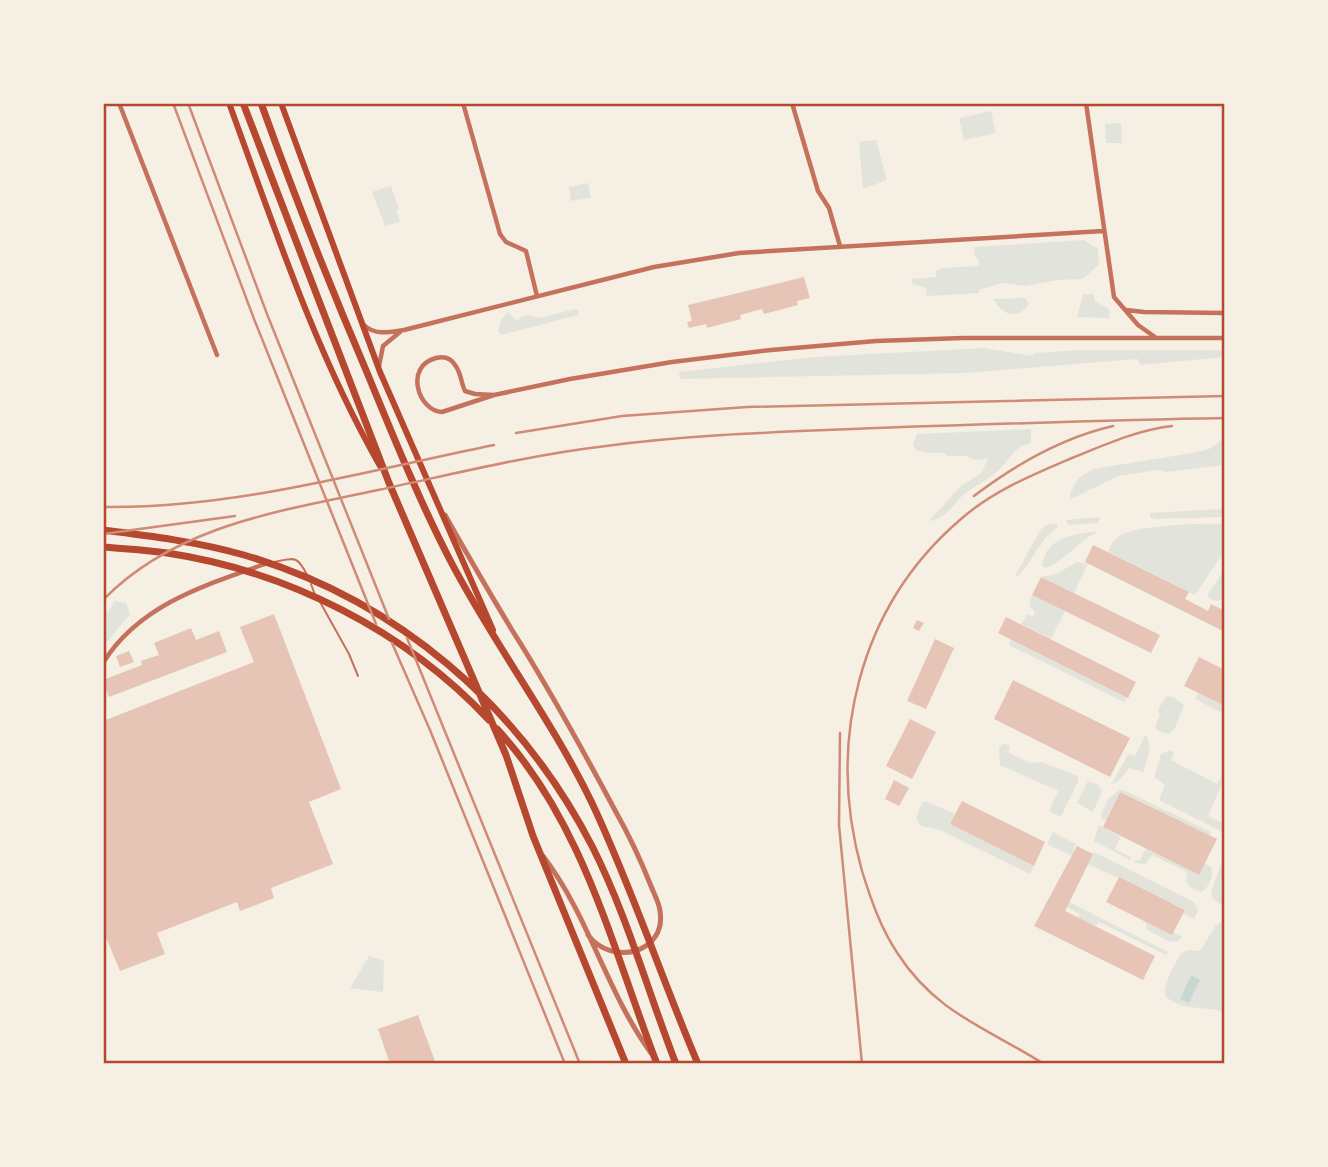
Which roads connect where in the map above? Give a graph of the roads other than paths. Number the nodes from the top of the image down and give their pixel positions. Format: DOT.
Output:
graph roads {
  1 [pos="119,103"];
  2 [pos="229,103"];
  3 [pos="243,103"];
  4 [pos="261,103"];
  5 [pos="281,103"];
  6 [pos="463,103"];
  7 [pos="792,103"];
  8 [pos="1086,103"];
  9 [pos="1103,231"];
  10 [pos="840,246"];
  11 [pos="537,296"];
  12 [pos="1125,309"];
  13 [pos="1225,313"];
  14 [pos="361,321"];
  15 [pos="404,330"];
  16 [pos="1155,338"];
  17 [pos="1225,338"];
  18 [pos="218,355"];
  19 [pos="380,372"];
  20 [pos="494,395"];
  21 [pos="389,483"];
  22 [pos="435,496"];
  23 [pos="103,530"];
  24 [pos="103,547"];
  25 [pos="266,564"];
  26 [pos="496,638"];
  27 [pos="103,663"];
  28 [pos="358,676"];
  29 [pos="538,850"];
  30 [pos="588,935"];
  31 [pos="626,1064"];
  32 [pos="658,1064"];
  33 [pos="676,1064"];
  34 [pos="698,1064"];
  1 -- 18 [label="street"];
  2 -- 21 [label="main road"];
  3 -- 21 [label="main road"];
  4 -- 26 [label="main road"];
  5 -- 14 [label="main road"];
  6 -- 11 [label="street"];
  7 -- 10 [label="street"];
  8 -- 9 [label="street"];
  9 -- 10 [label="street"];
  9 -- 12 [label="street"];
  10 -- 11 [label="street"];
  11 -- 15 [label="street"];
  12 -- 13 [label="street"];
  12 -- 16 [label="street"];
  14 -- 15 [label="street"];
  14 -- 19 [label="main road"];
  15 -- 19 [label="street"];
  16 -- 17 [label="street"];
  16 -- 20 [label="street"];
  19 -- 22 [label="main road"];
  20 -- 20 [label="street"];
  21 -- 29 [label="main road"];
  22 -- 26 [label="main road"];
  22 -- 30 [label="street"];
  23 -- 33 [label="main road"];
  24 -- 32 [label="main road"];
  25 -- 27 [label="street"];
  25 -- 28 [label="lane"];
  26 -- 34 [label="main road"];
  29 -- 30 [label="street"];
  29 -- 31 [label="main road"];
  30 -- 32 [label="street"];
}
